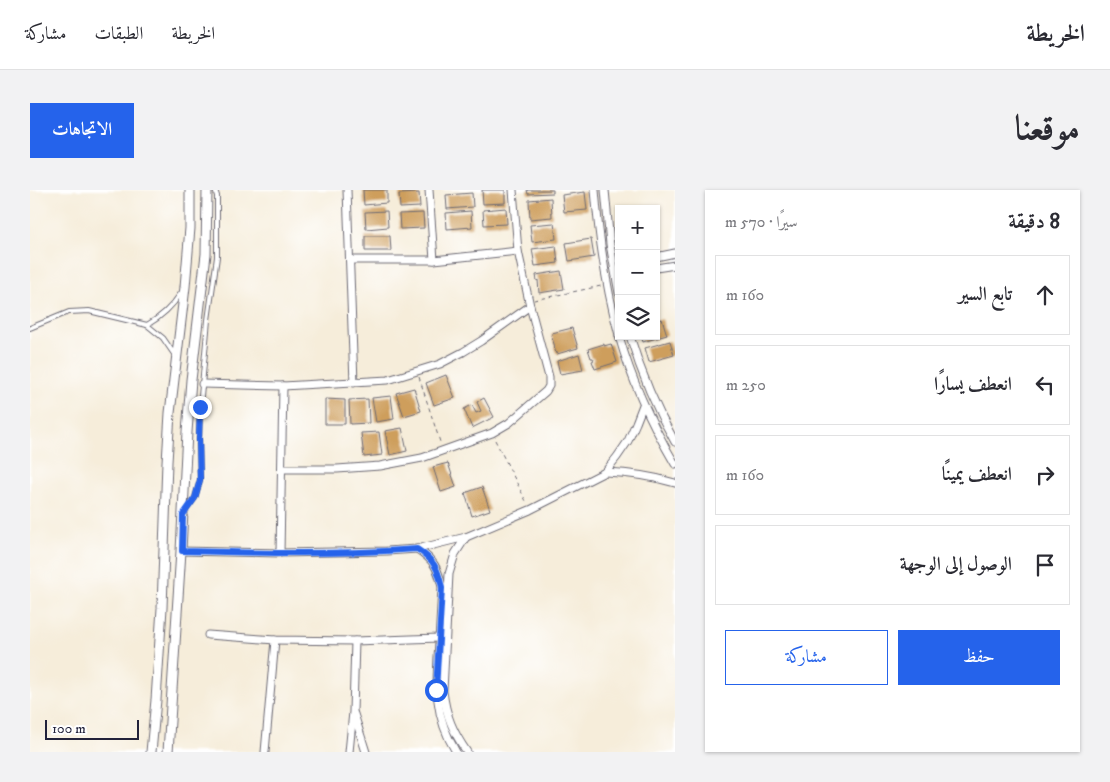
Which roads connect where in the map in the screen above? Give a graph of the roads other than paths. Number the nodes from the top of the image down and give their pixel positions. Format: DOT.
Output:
graph roads {
  1 [pos="190,190"];
  2 [pos="207,190"];
  3 [pos="216,190"];
  4 [pos="347,190"];
  5 [pos="429,190"];
  6 [pos="513,190"];
  7 [pos="595,190"];
  8 [pos="605,190"];
  9 [pos="518,251"];
  10 [pos="675,253"];
  11 [pos="660,256"];
  12 [pos="615,259"];
  13 [pos="350,260"];
  14 [pos="434,260"];
  15 [pos="675,264"];
  16 [pos="660,267"];
  17 [pos="185,287"];
  18 [pos="529,304"];
  19 [pos="615,319"];
  20 [pos="146,325"];
  21 [pos="30,328"];
  22 [pos="620,340"];
  23 [pos="631,340"];
  24 [pos="634,349"];
  25 [pos="624,352"];
  26 [pos="176,358"];
  27 [pos="354,383"];
  28 [pos="202,384"];
  29 [pos="283,386"];
  30 [pos="644,405"];
  31 [pos="675,442"];
  32 [pos="675,464"];
  33 [pos="282,468"];
  34 [pos="605,472"];
  35 [pos="675,483"];
  36 [pos="183,515"];
  37 [pos="466,537"];
  38 [pos="417,549"];
  39 [pos="182,551"];
  40 [pos="280,553"];
  41 [pos="445,588"];
  42 [pos="208,635"];
  43 [pos="439,638"];
  44 [pos="275,640"];
  45 [pos="354,641"];
  46 [pos="353,712"];
  47 [pos="151,752"];
  48 [pos="168,752"];
  49 [pos="265,752"];
  50 [pos="349,752"];
  51 [pos="366,752"];
  52 [pos="456,752"];
  53 [pos="467,752"];
  1 -- 17 [label="street"];
  2 -- 36 [label="street"];
  3 -- 28 [label="lane"];
  4 -- 13 [label="street"];
  5 -- 14 [label="street"];
  6 -- 9 [label="street"];
  7 -- 19 [label="street"];
  8 -- 12 [label="street"];
  9 -- 14 [label="street"];
  9 -- 18 [label="street"];
  10 -- 11 [label="street"];
  13 -- 14 [label="street"];
  13 -- 27 [label="street"];
  15 -- 16 [label="street"];
  17 -- 20 [label="lane"];
  17 -- 26 [label="street"];
  18 -- 27 [label="street"];
  18 -- 33 [label="street"];
  20 -- 21 [label="lane"];
  20 -- 26 [label="lane"];
  22 -- 25 [label="street"];
  23 -- 24 [label="street"];
  24 -- 25 [label="street"];
  24 -- 31 [label="street"];
  25 -- 30 [label="street"];
  26 -- 47 [label="street"];
  27 -- 29 [label="street"];
  28 -- 29 [label="street"];
  28 -- 36 [label="lane"];
  29 -- 33 [label="street"];
  30 -- 32 [label="street"];
  30 -- 34 [label="street"];
  33 -- 40 [label="street"];
  34 -- 35 [label="street"];
  34 -- 37 [label="street"];
  36 -- 39 [label="street"];
  37 -- 38 [label="street"];
  37 -- 41 [label="street"];
  38 -- 40 [label="street"];
  38 -- 41 [label="street"];
  39 -- 40 [label="street"];
  39 -- 48 [label="street"];
  41 -- 43 [label="street"];
  41 -- 53 [label="street"];
  42 -- 44 [label="street"];
  43 -- 45 [label="street"];
  43 -- 52 [label="street"];
  44 -- 45 [label="street"];
  44 -- 49 [label="street"];
  45 -- 46 [label="street"];
  46 -- 50 [label="street"];
  46 -- 51 [label="street"];
}
